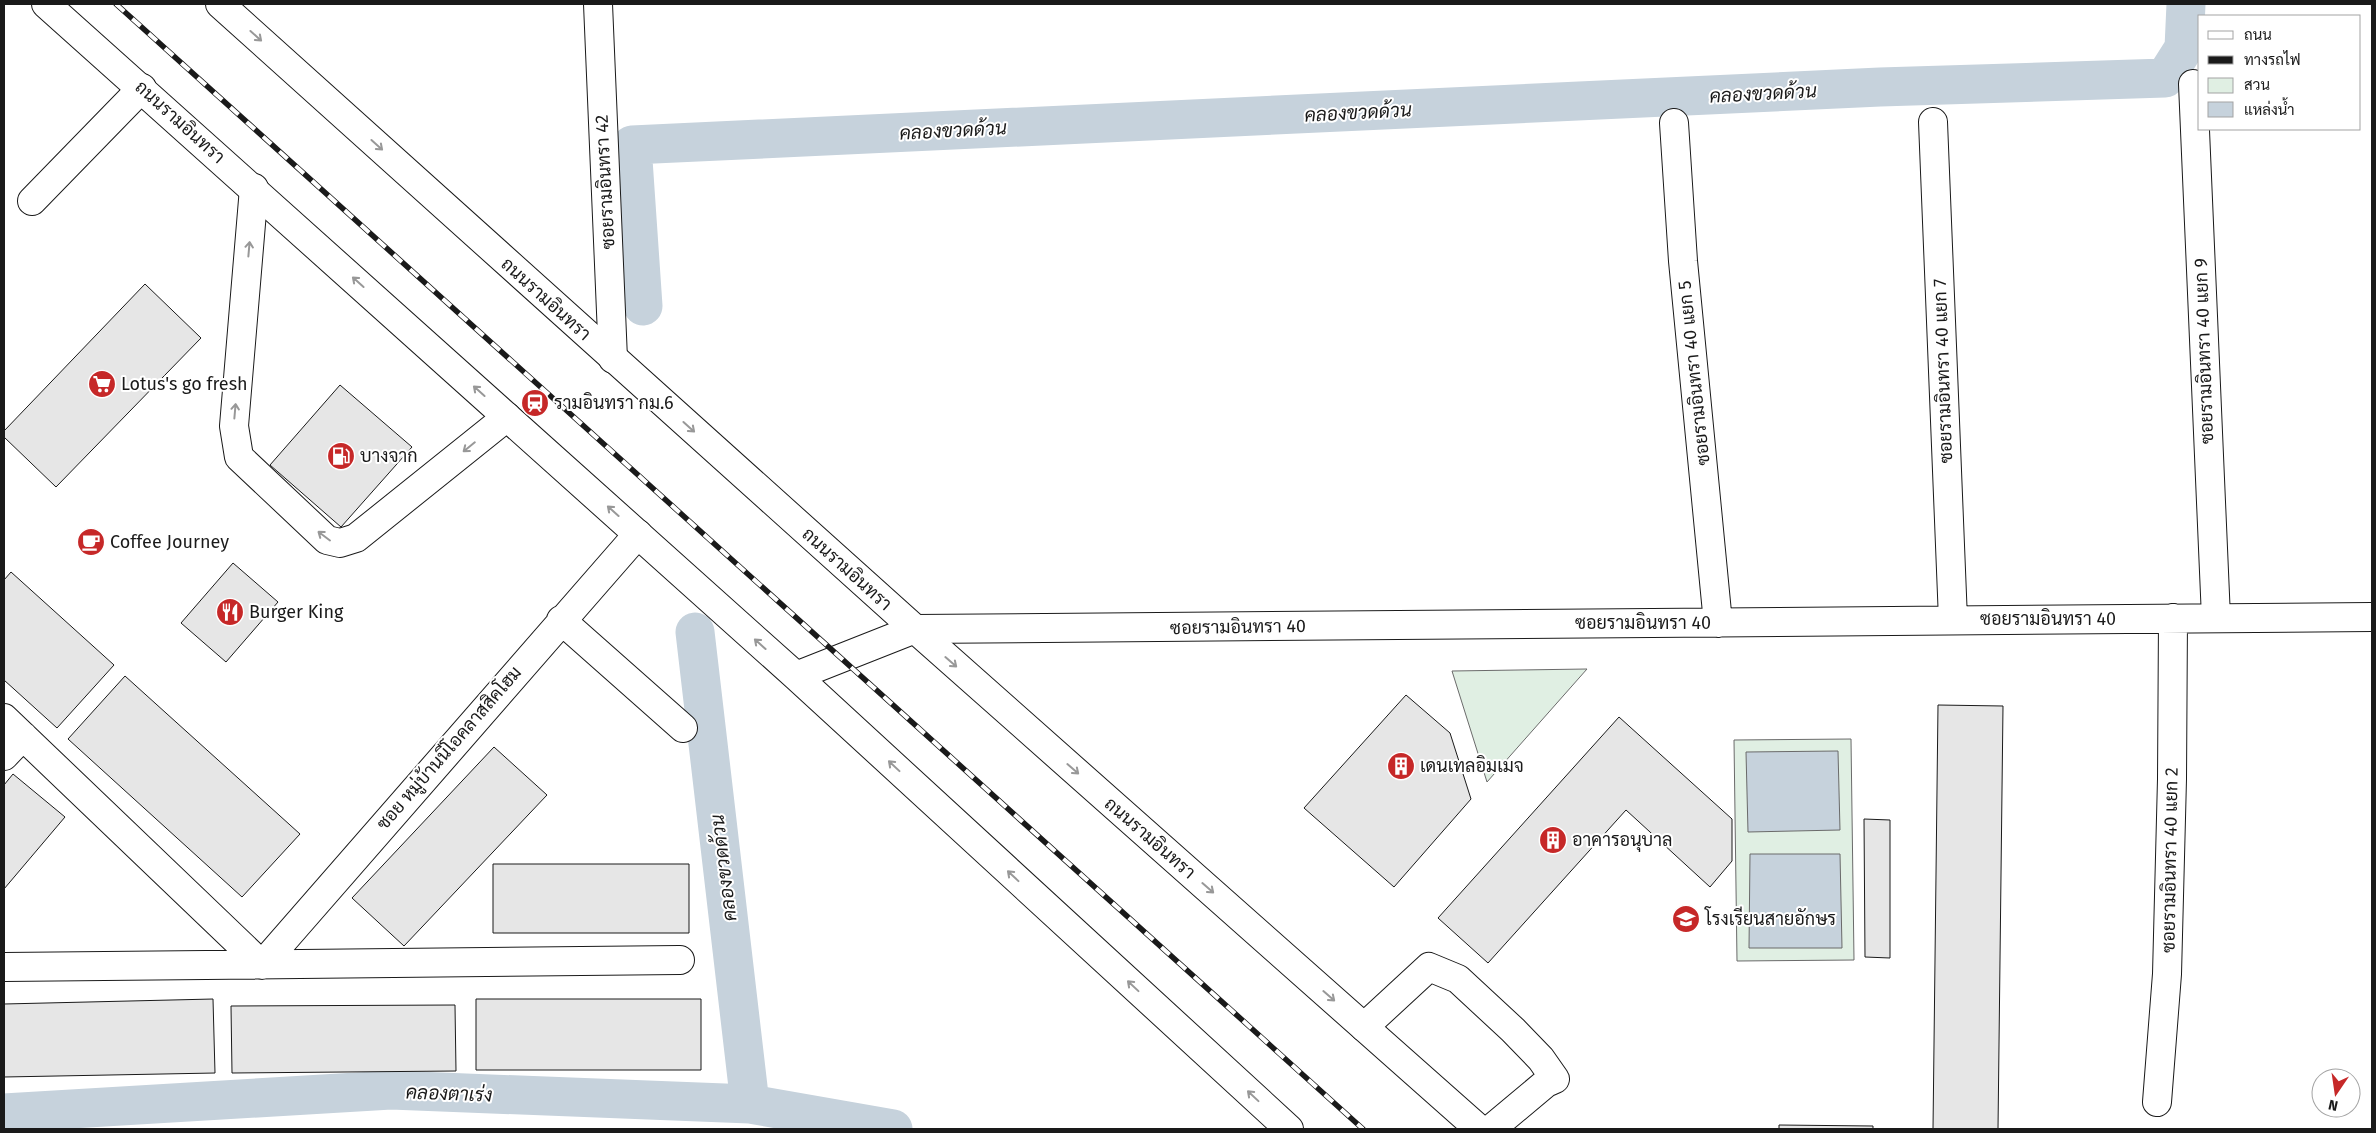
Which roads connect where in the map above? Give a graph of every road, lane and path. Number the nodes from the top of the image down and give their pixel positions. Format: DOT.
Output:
graph roads {
  1 [pos="46,4"];
  2 [pos="220,4"];
  3 [pos="598,4"];
  4 [pos="2193,84"];
  5 [pos="142,88"];
  6 [pos="1933,122"];
  7 [pos="1674,123"];
  8 [pos="254,188"];
  9 [pos="32,201"];
  10 [pos="613,359"];
  11 [pos="508,416"];
  12 [pos="638,534"];
  13 [pos="2372,617"];
  14 [pos="2173,618"];
  15 [pos="2216,618"];
  16 [pos="561,620"];
  17 [pos="1954,620"];
  18 [pos="1718,623"];
  19 [pos="915,629"];
  20 [pos="796,676"];
  21 [pos="13,727"];
  22 [pos="682,728"];
  23 [pos="4,756"];
  24 [pos="680,960"];
  25 [pos="262,964"];
  26 [pos="4,967"];
  27 [pos="1364,1027"];
  28 [pos="2157,1102"];
  29 [pos="1289,1129"];
  30 [pos="1479,1129"];
  31 [pos="1492,1129"];
  1 -- 5 [label="street, ถนนรามอินทรา"];
  2 -- 10 [label="street, ถนนรามอินทรา, one-way"];
  3 -- 10 [label="street, ซอยรามอินทรา 42"];
  4 -- 15 [label="street, ซอยรามอินทรา 40 แยก 9"];
  5 -- 8 [label="street, ถนนรามอินทรา"];
  5 -- 9 [label="street"];
  6 -- 17 [label="street, ซอยรามอินทรา 40 แยก 7"];
  7 -- 18 [label="street, ซอยรามอินทรา 40 แยก 5"];
  11 -- 8 [label="street, ถนนรามอินทรา, one-way"];
  11 -- 8 [label="street, one-way"];
  10 -- 19 [label="street, ถนนรามอินทรา, one-way"];
  12 -- 11 [label="street, ถนนรามอินทรา, one-way"];
  12 -- 16 [label="street, ซอย หมู่บ้านนีโอคลาสสิคโฮม"];
  20 -- 12 [label="street, ถนนรามอินทรา, one-way"];
  13 -- 15 [label="street, ซอยรามอินทรา 40"];
  14 -- 15 [label="street, ซอยรามอินทรา 40"];
  14 -- 17 [label="street, ซอยรามอินทรา 40"];
  14 -- 28 [label="street, ซอยรามอินทรา 40 แยก 2"];
  16 -- 22 [label="street"];
  16 -- 25 [label="street, ซอย หมู่บ้านนีโอคลาสสิคโฮม"];
  17 -- 18 [label="street, ซอยรามอินทรา 40"];
  18 -- 19 [label="street, ซอยรามอินทรา 40"];
  19 -- 20 [label="street"];
  19 -- 27 [label="street, ถนนรามอินทรา, one-way"];
  29 -- 20 [label="street, ถนนรามอินทรา, one-way"];
  21 -- 23 [label="street"];
  21 -- 25 [label="street"];
  24 -- 25 [label="street"];
  25 -- 26 [label="street"];
  27 -- 30 [label="street, ถนนรามอินทรา"];
  27 -- 31 [label="street"];
}
